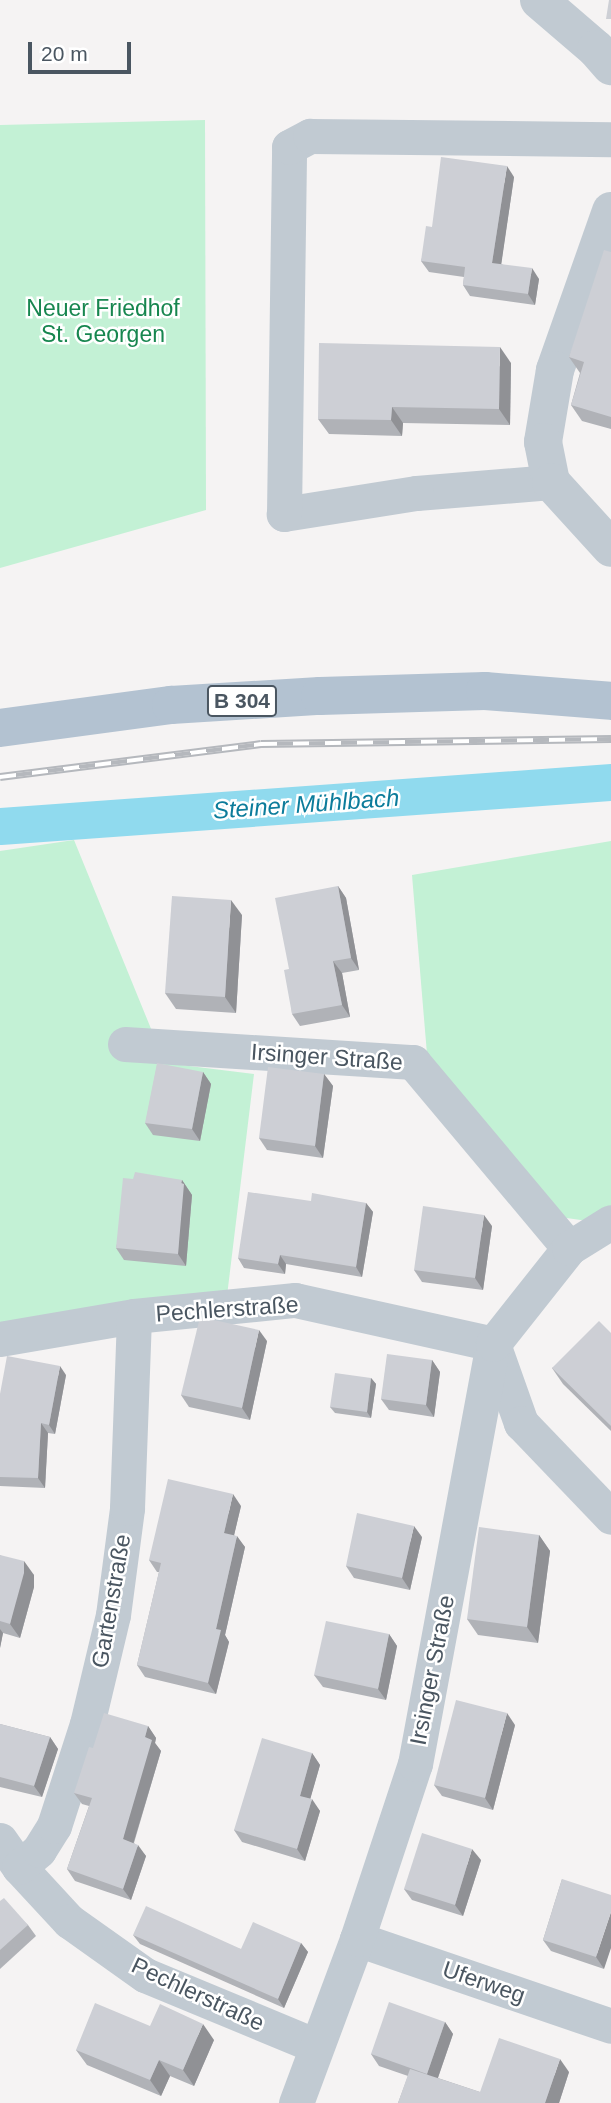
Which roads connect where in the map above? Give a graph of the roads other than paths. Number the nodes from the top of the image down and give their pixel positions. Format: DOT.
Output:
graph roads {
  1 [pos="539,0"];
  2 [pos="611,66"];
  3 [pos="611,139"];
  4 [pos="611,211"];
  5 [pos="551,482"];
  6 [pos="611,548"];
  7 [pos="611,701"];
  8 [pos="0,728"];
  9 [pos="125,1044"];
  10 [pos="611,1222"];
  11 [pos="569,1248"];
  12 [pos="134,1316"];
  13 [pos="0,1339"];
  14 [pos="493,1344"];
  15 [pos="611,1517"];
  16 [pos="10,1853"];
  17 [pos="356,1939"];
  18 [pos="611,2026"];
  19 [pos="316,2046"];
  20 [pos="296,2103"];
  1 -- 2 [label="street"];
  3 -- 5 [label="street"];
  4 -- 5 [label="street"];
  5 -- 6 [label="street"];
  7 -- 8 [label="main road, B 304"];
  9 -- 11 [label="street, Irsinger Straße"];
  10 -- 11 [label="street, Irsinger Straße"];
  11 -- 14 [label="street, Irsinger Straße"];
  12 -- 13 [label="street, Pechlerstraße"];
  12 -- 14 [label="street, Pechlerstraße"];
  12 -- 16 [label="street, Gartenstraße"];
  14 -- 15 [label="street"];
  14 -- 17 [label="street, Irsinger Straße"];
  16 -- 19 [label="street, Pechlerstraße"];
  17 -- 18 [label="street, Uferweg"];
  17 -- 19 [label="street, Irsinger Straße"];
  19 -- 20 [label="street, Irsinger Straße"];
}
